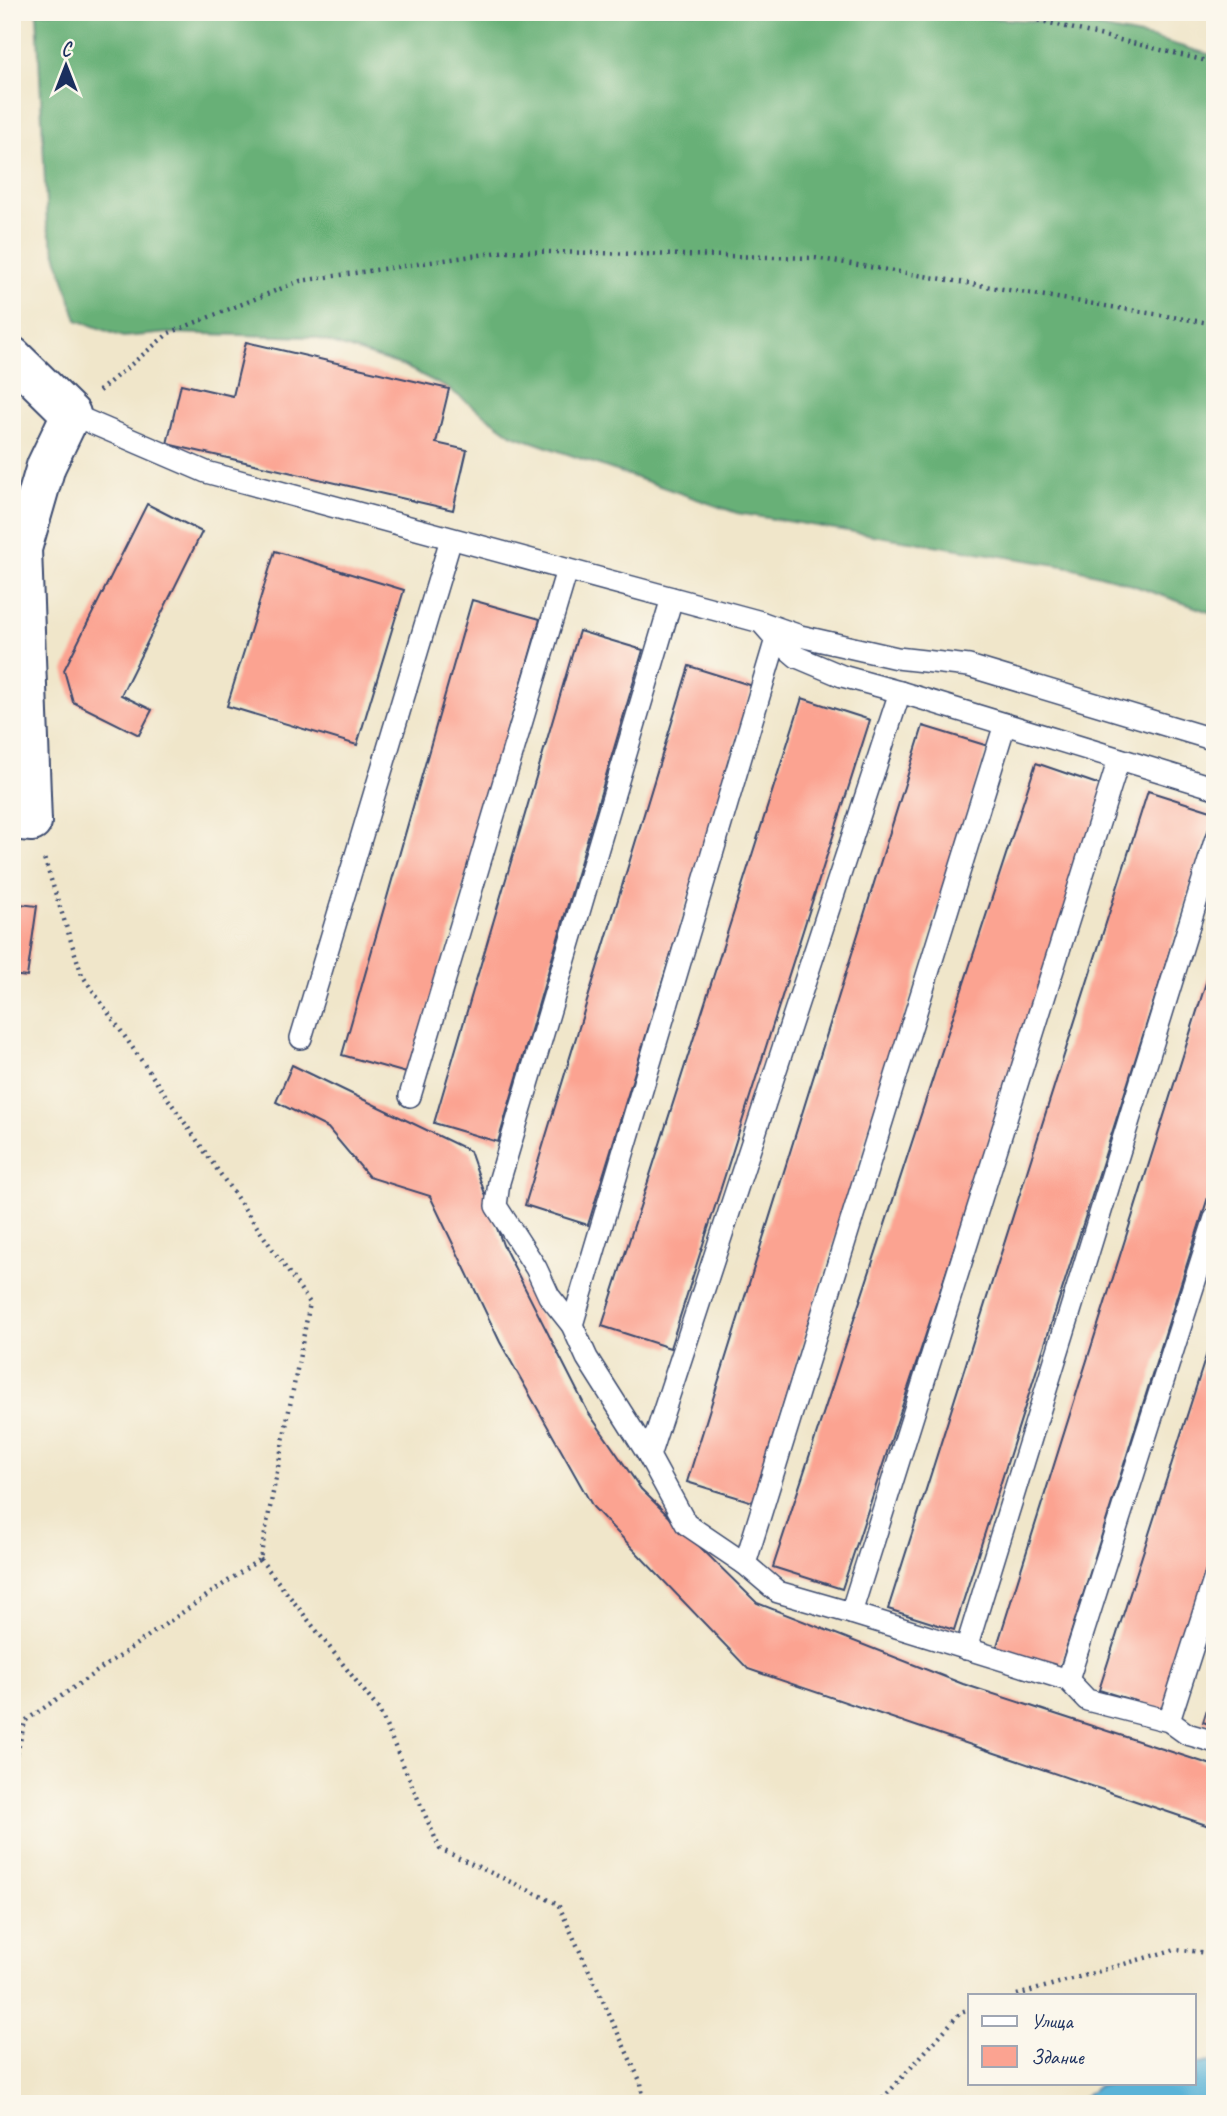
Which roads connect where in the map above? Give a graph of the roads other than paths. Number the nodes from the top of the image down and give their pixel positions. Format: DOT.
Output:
graph roads {
  1 [pos="12,356"];
  2 [pos="71,414"];
  3 [pos="451,539"];
  4 [pos="567,570"];
  5 [pos="672,598"];
  6 [pos="761,622"];
  7 [pos="776,639"];
  8 [pos="900,692"];
  9 [pos="1005,724"];
  10 [pos="1215,740"];
  11 [pos="1118,759"];
  12 [pos="1215,788"];
  13 [pos="22,821"];
  14 [pos="1215,841"];
  15 [pos="301,1038"];
  16 [pos="410,1096"];
  17 [pos="1215,1218"];
  18 [pos="572,1325"];
  19 [pos="649,1457"];
  20 [pos="745,1564"];
  21 [pos="1215,1577"];
  22 [pos="851,1613"];
  23 [pos="967,1649"];
  24 [pos="1068,1680"];
  25 [pos="1169,1721"];
  26 [pos="1215,1742"];
  1 -- 2 [label="street"];
  2 -- 3 [label="lane"];
  2 -- 13 [label="street"];
  3 -- 4 [label="lane"];
  3 -- 15 [label="lane"];
  4 -- 5 [label="lane"];
  4 -- 16 [label="lane"];
  5 -- 6 [label="lane"];
  5 -- 18 [label="lane"];
  6 -- 7 [label="lane"];
  6 -- 10 [label="lane"];
  7 -- 8 [label="lane"];
  7 -- 18 [label="lane"];
  8 -- 9 [label="lane"];
  8 -- 19 [label="lane"];
  9 -- 11 [label="lane"];
  9 -- 20 [label="lane"];
  11 -- 12 [label="lane"];
  11 -- 22 [label="lane"];
  14 -- 23 [label="lane"];
  17 -- 24 [label="lane"];
  18 -- 19 [label="lane"];
  19 -- 20 [label="lane"];
  20 -- 22 [label="lane"];
  21 -- 25 [label="lane"];
  22 -- 23 [label="lane"];
  23 -- 24 [label="lane"];
  24 -- 25 [label="lane"];
  25 -- 26 [label="lane"];
}
